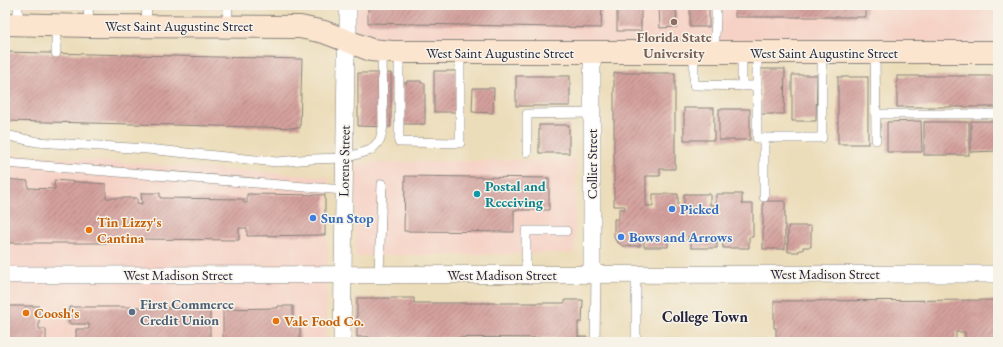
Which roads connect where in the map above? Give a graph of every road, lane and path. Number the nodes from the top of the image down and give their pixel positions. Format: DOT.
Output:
graph roads {
  1 [pos="88,5"];
  2 [pos="147,5"];
  3 [pos="228,5"];
  4 [pos="348,5"];
  5 [pos="716,5"];
  6 [pos="14,18"];
  7 [pos="56,26"];
  8 [pos="89,26"];
  9 [pos="146,27"];
  10 [pos="227,27"];
  11 [pos="347,40"];
  12 [pos="391,52"];
  13 [pos="998,52"];
  14 [pos="56,53"];
  15 [pos="460,53"];
  16 [pos="592,53"];
  17 [pos="704,53"];
  18 [pos="749,53"];
  19 [pos="822,53"];
  20 [pos="876,53"];
  21 [pos="742,86"];
  22 [pos="757,86"];
  23 [pos="592,113"];
  24 [pos="876,114"];
  25 [pos="998,114"];
  26 [pos="5,135"];
  27 [pos="764,138"];
  28 [pos="876,140"];
  29 [pos="527,152"];
  30 [pos="345,158"];
  31 [pos="5,163"];
  32 [pos="382,184"];
  33 [pos="344,190"];
  34 [pos="764,197"];
  35 [pos="566,231"];
  36 [pos="343,274"];
  37 [pos="379,274"];
  38 [pos="526,274"];
  39 [pos="594,274"];
  40 [pos="636,274"];
  41 [pos="998,274"];
  42 [pos="5,275"];
  43 [pos="342,342"];
  44 [pos="595,342"];
  45 [pos="636,342"];
  1 -- 8 [label="lane"];
  2 -- 9 [label="lane"];
  3 -- 10 [label="lane"];
  4 -- 11 [label="street, Lorene Street"];
  5 -- 17 [label="lane"];
  6 -- 7 [label="main road, West Saint Augustine Street"];
  7 -- 8 [label="main road, West Saint Augustine Street"];
  7 -- 14 [label="lane"];
  8 -- 9 [label="main road, West Saint Augustine Street"];
  9 -- 10 [label="main road, West Saint Augustine Street"];
  10 -- 11 [label="main road, West Saint Augustine Street"];
  11 -- 12 [label="main road, West Saint Augustine Street"];
  11 -- 30 [label="street, Lorene Street"];
  12 -- 15 [label="main road, West Saint Augustine Street"];
  12 -- 15 [label="lane"];
  12 -- 30 [label="lane"];
  13 -- 20 [label="main road, West Saint Augustine Street"];
  15 -- 16 [label="main road, West Saint Augustine Street"];
  16 -- 17 [label="main road, West Saint Augustine Street"];
  16 -- 23 [label="street, Collier Street"];
  17 -- 18 [label="main road, West Saint Augustine Street"];
  17 -- 21 [label="lane"];
  18 -- 19 [label="main road, West Saint Augustine Street"];
  18 -- 21 [label="lane"];
  18 -- 22 [label="lane"];
  19 -- 20 [label="main road, West Saint Augustine Street"];
  19 -- 27 [label="lane"];
  20 -- 24 [label="lane"];
  21 -- 22 [label="lane"];
  22 -- 27 [label="lane"];
  23 -- 29 [label="lane"];
  23 -- 39 [label="street, Collier Street"];
  24 -- 25 [label="lane"];
  24 -- 28 [label="lane"];
  26 -- 30 [label="lane"];
  27 -- 34 [label="lane"];
  30 -- 33 [label="street, Lorene Street"];
  31 -- 33 [label="lane"];
  32 -- 37 [label="lane"];
  33 -- 36 [label="street, Lorene Street"];
  35 -- 38 [label="lane"];
  36 -- 37 [label="street, West Madison Street"];
  36 -- 42 [label="street, West Madison Street"];
  36 -- 43 [label="street, Lorene Street"];
  37 -- 38 [label="street, West Madison Street"];
  38 -- 39 [label="street, West Madison Street"];
  39 -- 40 [label="street, West Madison Street"];
  39 -- 44 [label="lane"];
  40 -- 41 [label="street, West Madison Street"];
  40 -- 45 [label="lane"];
}
